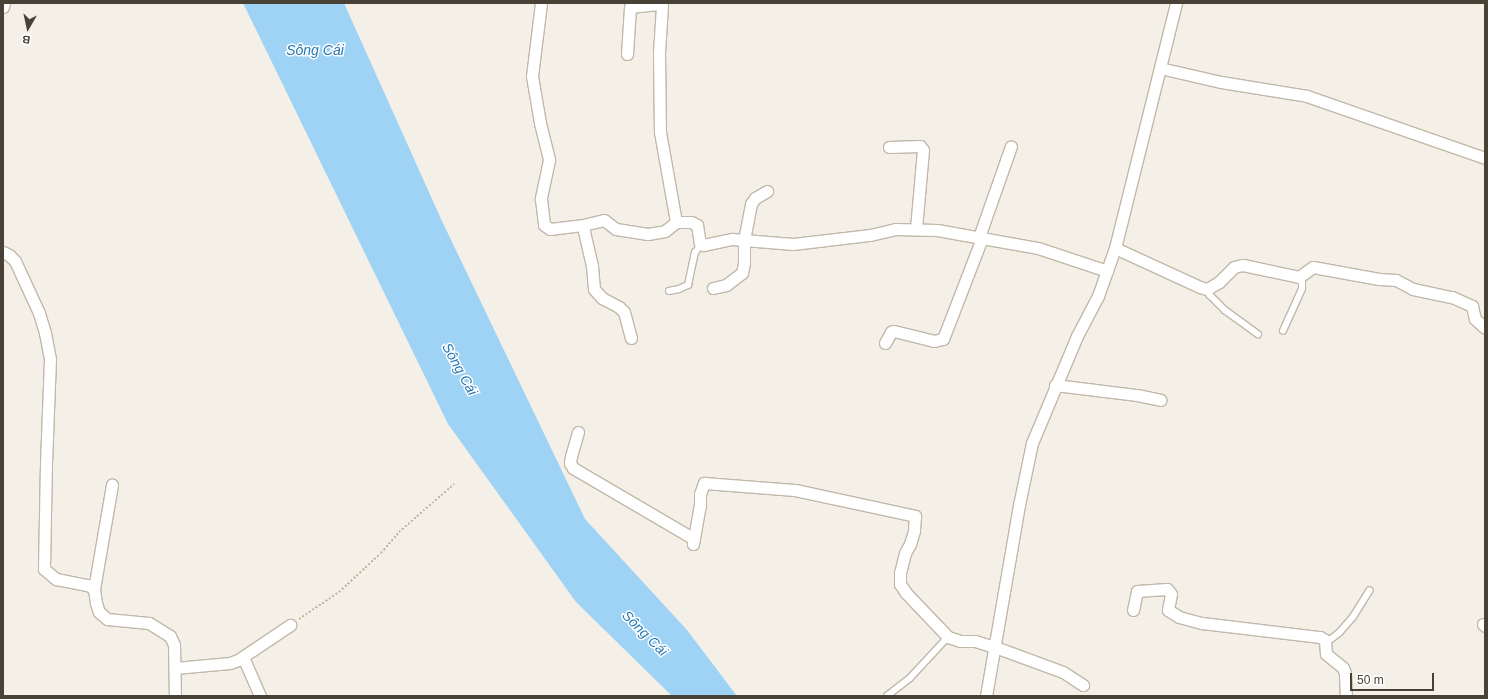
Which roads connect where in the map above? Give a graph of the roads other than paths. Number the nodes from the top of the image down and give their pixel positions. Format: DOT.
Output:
graph roads {
  1 [pos="4,3"];
  2 [pos="541,3"];
  3 [pos="1176,3"];
  4 [pos="3,7"];
  5 [pos="627,54"];
  6 [pos="1160,68"];
  7 [pos="1011,146"];
  8 [pos="889,147"];
  9 [pos="1485,158"];
  10 [pos="767,191"];
  11 [pos="676,222"];
  12 [pos="584,225"];
  13 [pos="916,229"];
  14 [pos="981,238"];
  15 [pos="744,240"];
  16 [pos="701,244"];
  17 [pos="1115,248"];
  18 [pos="3,252"];
  19 [pos="1108,271"];
  20 [pos="1302,277"];
  21 [pos="713,288"];
  22 [pos="1207,289"];
  23 [pos="669,291"];
  24 [pos="1485,328"];
  25 [pos="1283,331"];
  26 [pos="1258,334"];
  27 [pos="631,338"];
  28 [pos="885,343"];
  29 [pos="1055,385"];
  30 [pos="1160,400"];
  31 [pos="578,432"];
  32 [pos="112,485"];
  33 [pos="94,589"];
  34 [pos="1369,591"];
  35 [pos="1133,610"];
  36 [pos="290,625"];
  37 [pos="948,637"];
  38 [pos="1325,643"];
  39 [pos="995,647"];
  40 [pos="243,657"];
  41 [pos="175,668"];
  42 [pos="1083,685"];
  43 [pos="175,696"];
  44 [pos="260,696"];
  45 [pos="887,696"];
  46 [pos="986,696"];
  47 [pos="1346,696"];
  1 -- 4 [label="street"];
  2 -- 12 [label="street"];
  3 -- 6 [label="street"];
  5 -- 11 [label="street"];
  6 -- 9 [label="street"];
  6 -- 17 [label="street"];
  7 -- 14 [label="street"];
  8 -- 13 [label="street"];
  10 -- 15 [label="street"];
  11 -- 12 [label="street"];
  11 -- 16 [label="street"];
  12 -- 27 [label="street"];
  13 -- 14 [label="street"];
  13 -- 15 [label="street"];
  14 -- 19 [label="street"];
  14 -- 28 [label="street"];
  15 -- 16 [label="street"];
  15 -- 21 [label="street"];
  16 -- 23 [label="lane"];
  17 -- 19 [label="street"];
  17 -- 22 [label="street"];
  18 -- 33 [label="street"];
  19 -- 29 [label="street"];
  20 -- 22 [label="street"];
  20 -- 24 [label="street"];
  20 -- 25 [label="lane"];
  22 -- 26 [label="lane"];
  29 -- 30 [label="street"];
  29 -- 39 [label="street"];
  31 -- 37 [label="street"];
  32 -- 33 [label="street"];
  33 -- 41 [label="street"];
  34 -- 38 [label="lane"];
  35 -- 38 [label="street"];
  36 -- 40 [label="street"];
  37 -- 39 [label="street"];
  37 -- 45 [label="lane"];
  38 -- 47 [label="street"];
  39 -- 42 [label="street"];
  39 -- 46 [label="street"];
  40 -- 41 [label="street"];
  40 -- 44 [label="street"];
  41 -- 43 [label="street"];
}
